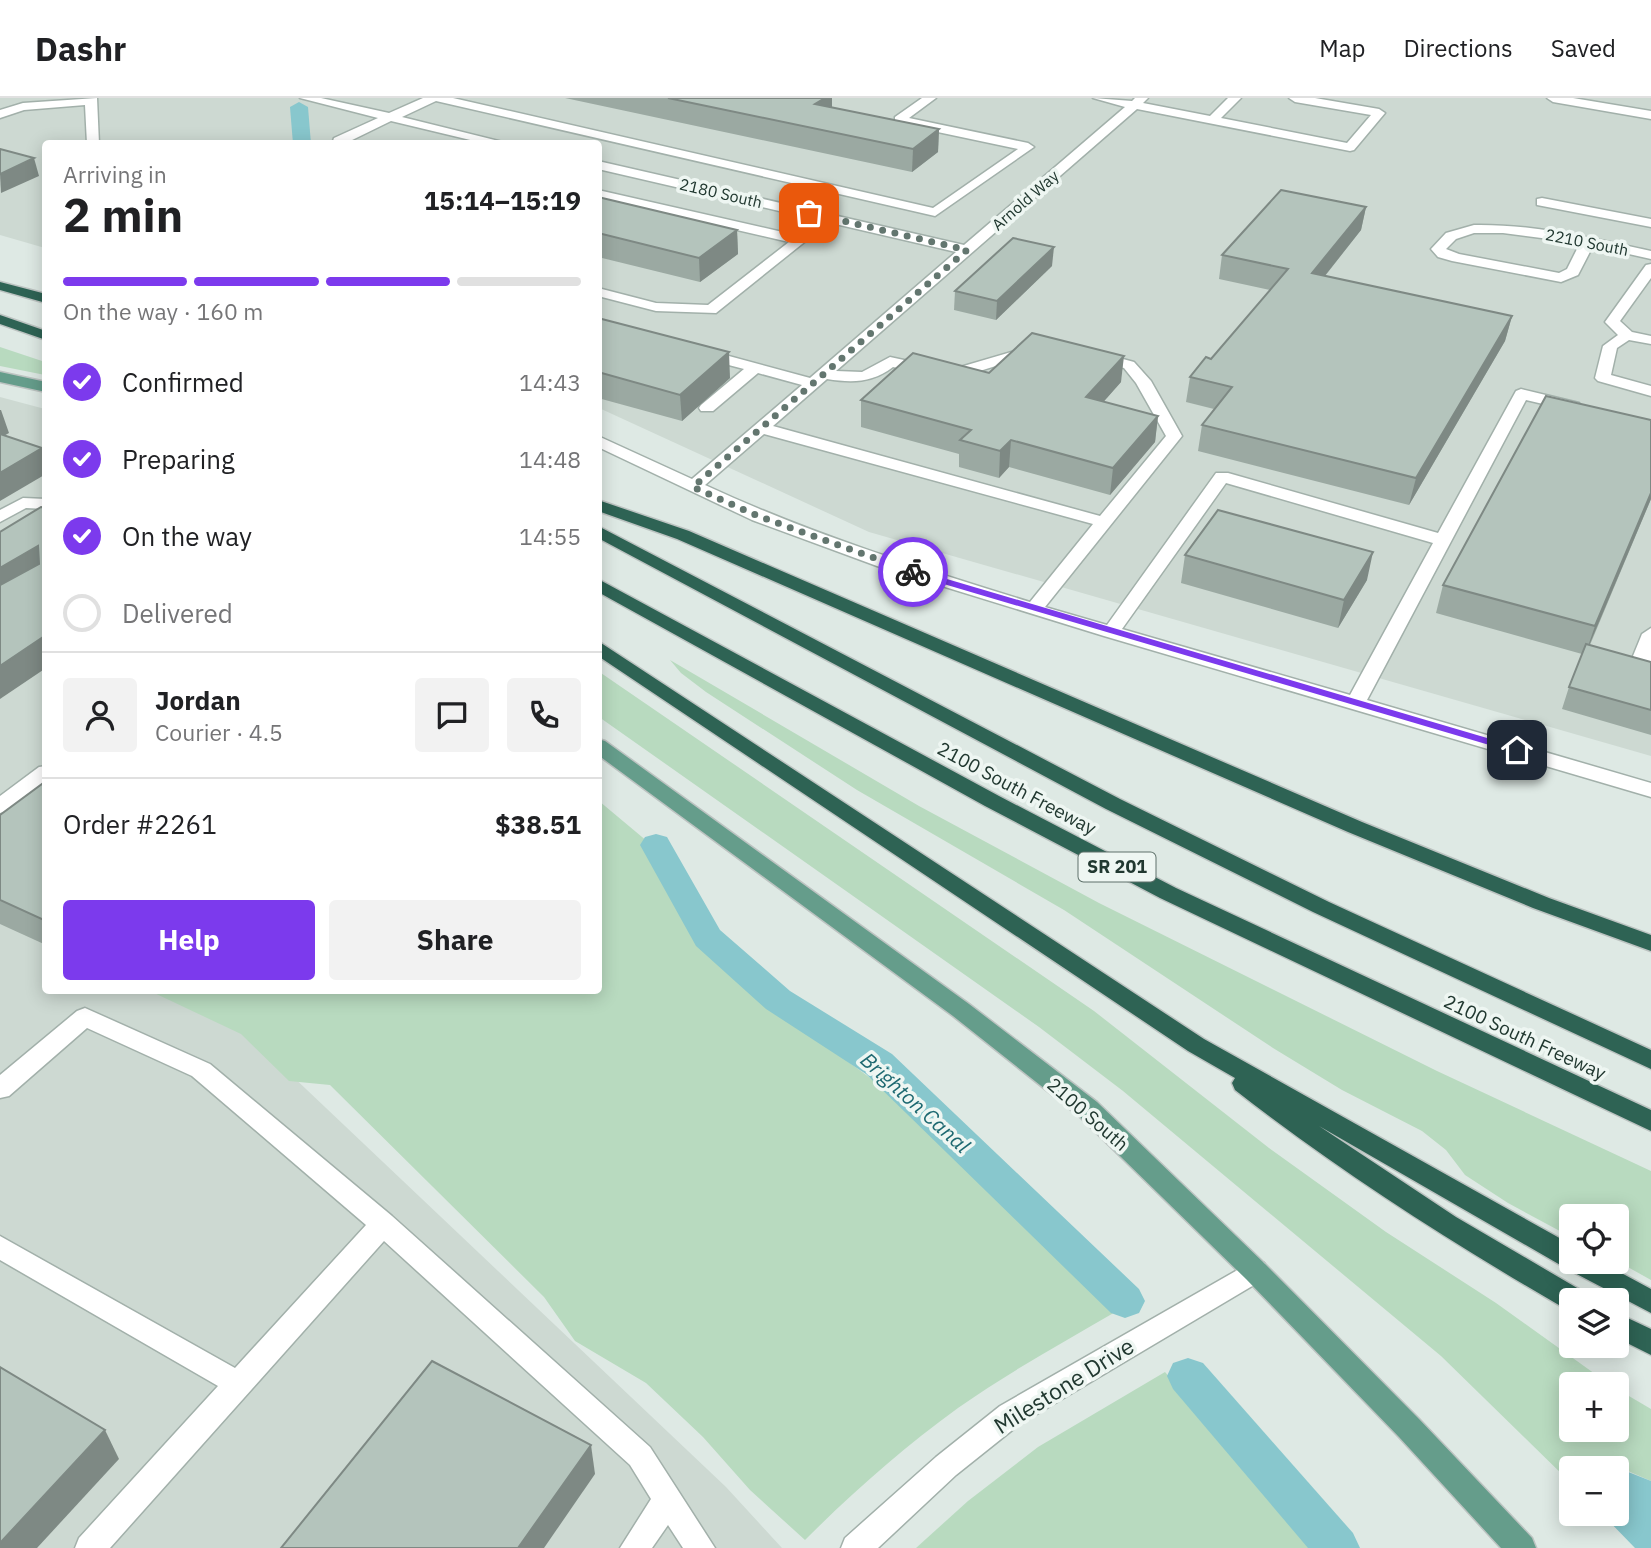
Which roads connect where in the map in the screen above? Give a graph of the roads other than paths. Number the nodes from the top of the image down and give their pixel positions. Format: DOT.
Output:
graph roads {
  1 [pos="306,98"];
  2 [pos="359,98"];
  3 [pos="436,98"];
  4 [pos="930,98"];
  5 [pos="1099,98"];
  6 [pos="1235,98"];
  7 [pos="1295,98"];
  8 [pos="1553,98"];
  9 [pos="90,99"];
  10 [pos="1138,101"];
  11 [pos="342,106"];
  12 [pos="0,114"];
  13 [pos="1651,115"];
  14 [pos="393,118"];
  15 [pos="1213,120"];
  16 [pos="93,140"];
  17 [pos="340,140"];
  18 [pos="488,140"];
  19 [pos="602,166"];
  20 [pos="602,195"];
  21 [pos="1542,202"];
  22 [pos="1651,223"];
  23 [pos="1588,242"];
  24 [pos="967,250"];
  25 [pos="1651,255"];
  26 [pos="1651,268"];
  27 [pos="0,286"];
  28 [pos="602,293"];
  29 [pos="42,298"];
  30 [pos="0,318"];
  31 [pos="42,332"];
  32 [pos="1627,335"];
  33 [pos="1651,340"];
  34 [pos="1051,345"];
  35 [pos="688,350"];
  36 [pos="1076,352"];
  37 [pos="755,368"];
  38 [pos="0,377"];
  39 [pos="819,379"];
  40 [pos="42,386"];
  41 [pos="1651,391"];
  42 [pos="708,408"];
  43 [pos="1586,410"];
  44 [pos="762,428"];
  45 [pos="602,443"];
  46 [pos="693,487"];
  47 [pos="42,504"];
  48 [pos="602,506"];
  49 [pos="0,517"];
  50 [pos="1104,522"];
  51 [pos="602,533"];
  52 [pos="1443,540"];
  53 [pos="602,586"];
  54 [pos="1034,610"];
  55 [pos="1111,632"];
  56 [pos="1651,634"];
  57 [pos="602,650"];
  58 [pos="1651,659"];
  59 [pos="1356,702"];
  60 [pos="602,749"];
  61 [pos="42,775"];
  62 [pos="1651,790"];
  63 [pos="0,806"];
  64 [pos="1651,943"];
  65 [pos="1196,1045"];
  66 [pos="1651,1060"];
  67 [pos="0,1090"];
  68 [pos="1651,1121"];
  69 [pos="383,1224"];
  70 [pos="0,1247"];
  71 [pos="1559,1251"];
  72 [pos="1255,1271"];
  73 [pos="1600,1274"];
  74 [pos="1559,1291"];
  75 [pos="1651,1301"];
  76 [pos="1629,1331"];
  77 [pos="1651,1343"];
  78 [pos="239,1384"];
  79 [pos="1409,1427"];
  80 [pos="667,1501"];
  81 [pos="90,1548"];
  82 [pos="635,1548"];
  83 [pos="700,1548"];
  84 [pos="856,1548"];
  85 [pos="1521,1548"];
  86 [pos="1536,1548"];
  1 -- 11 [label="street"];
  2 -- 11 [label="street"];
  3 -- 4 [label="street"];
  3 -- 14 [label="street"];
  5 -- 10 [label="street"];
  6 -- 15 [label="street"];
  7 -- 15 [label="street"];
  8 -- 13 [label="street"];
  9 -- 12 [label="street"];
  9 -- 16 [label="street"];
  10 -- 15 [label="street"];
  10 -- 24 [label="street, Arnold Way"];
  11 -- 14 [label="street"];
  14 -- 17 [label="street"];
  14 -- 18 [label="street"];
  19 -- 24 [label="street, 2180 South"];
  20 -- 28 [label="street"];
  21 -- 22 [label="street"];
  23 -- 23 [label="street, 2210 South"];
  23 -- 25 [label="street, 2210 South"];
  24 -- 39 [label="street, Arnold Way"];
  26 -- 32 [label="street"];
  27 -- 29 [label="highway"];
  30 -- 31 [label="highway"];
  32 -- 33 [label="street"];
  32 -- 41 [label="street"];
  34 -- 39 [label="street"];
  35 -- 37 [label="street"];
  36 -- 50 [label="street"];
  37 -- 39 [label="street"];
  37 -- 42 [label="street"];
  38 -- 40 [label="main road"];
  39 -- 44 [label="street, Arnold Way"];
  43 -- 52 [label="street"];
  44 -- 46 [label="street, Arnold Way"];
  44 -- 50 [label="street"];
  45 -- 46 [label="street"];
  46 -- 54 [label="street"];
  47 -- 49 [label="street"];
  48 -- 64 [label="highway"];
  50 -- 54 [label="street"];
  51 -- 66 [label="highway, 2100 South Freeway / SR 201"];
  52 -- 55 [label="street"];
  52 -- 59 [label="street"];
  53 -- 68 [label="highway, 2100 South Freeway / SR 201"];
  54 -- 55 [label="street"];
  55 -- 59 [label="street"];
  56 -- 58 [label="street"];
  57 -- 65 [label="highway"];
  59 -- 62 [label="street"];
  60 -- 72 [label="main road, 2100 South"];
  61 -- 63 [label="street"];
  65 -- 71 [label="highway"];
  65 -- 74 [label="highway"];
  67 -- 69 [label="street"];
  69 -- 78 [label="street"];
  69 -- 80 [label="street"];
  70 -- 78 [label="street"];
  72 -- 79 [label="main road, 2100 South"];
  72 -- 84 [label="street, Milestone Drive"];
  73 -- 75 [label="highway"];
  76 -- 77 [label="highway"];
  78 -- 81 [label="street"];
  79 -- 85 [label="main road, 2100 South"];
  79 -- 86 [label="main road"];
  80 -- 82 [label="street"];
  80 -- 83 [label="street"];
}
